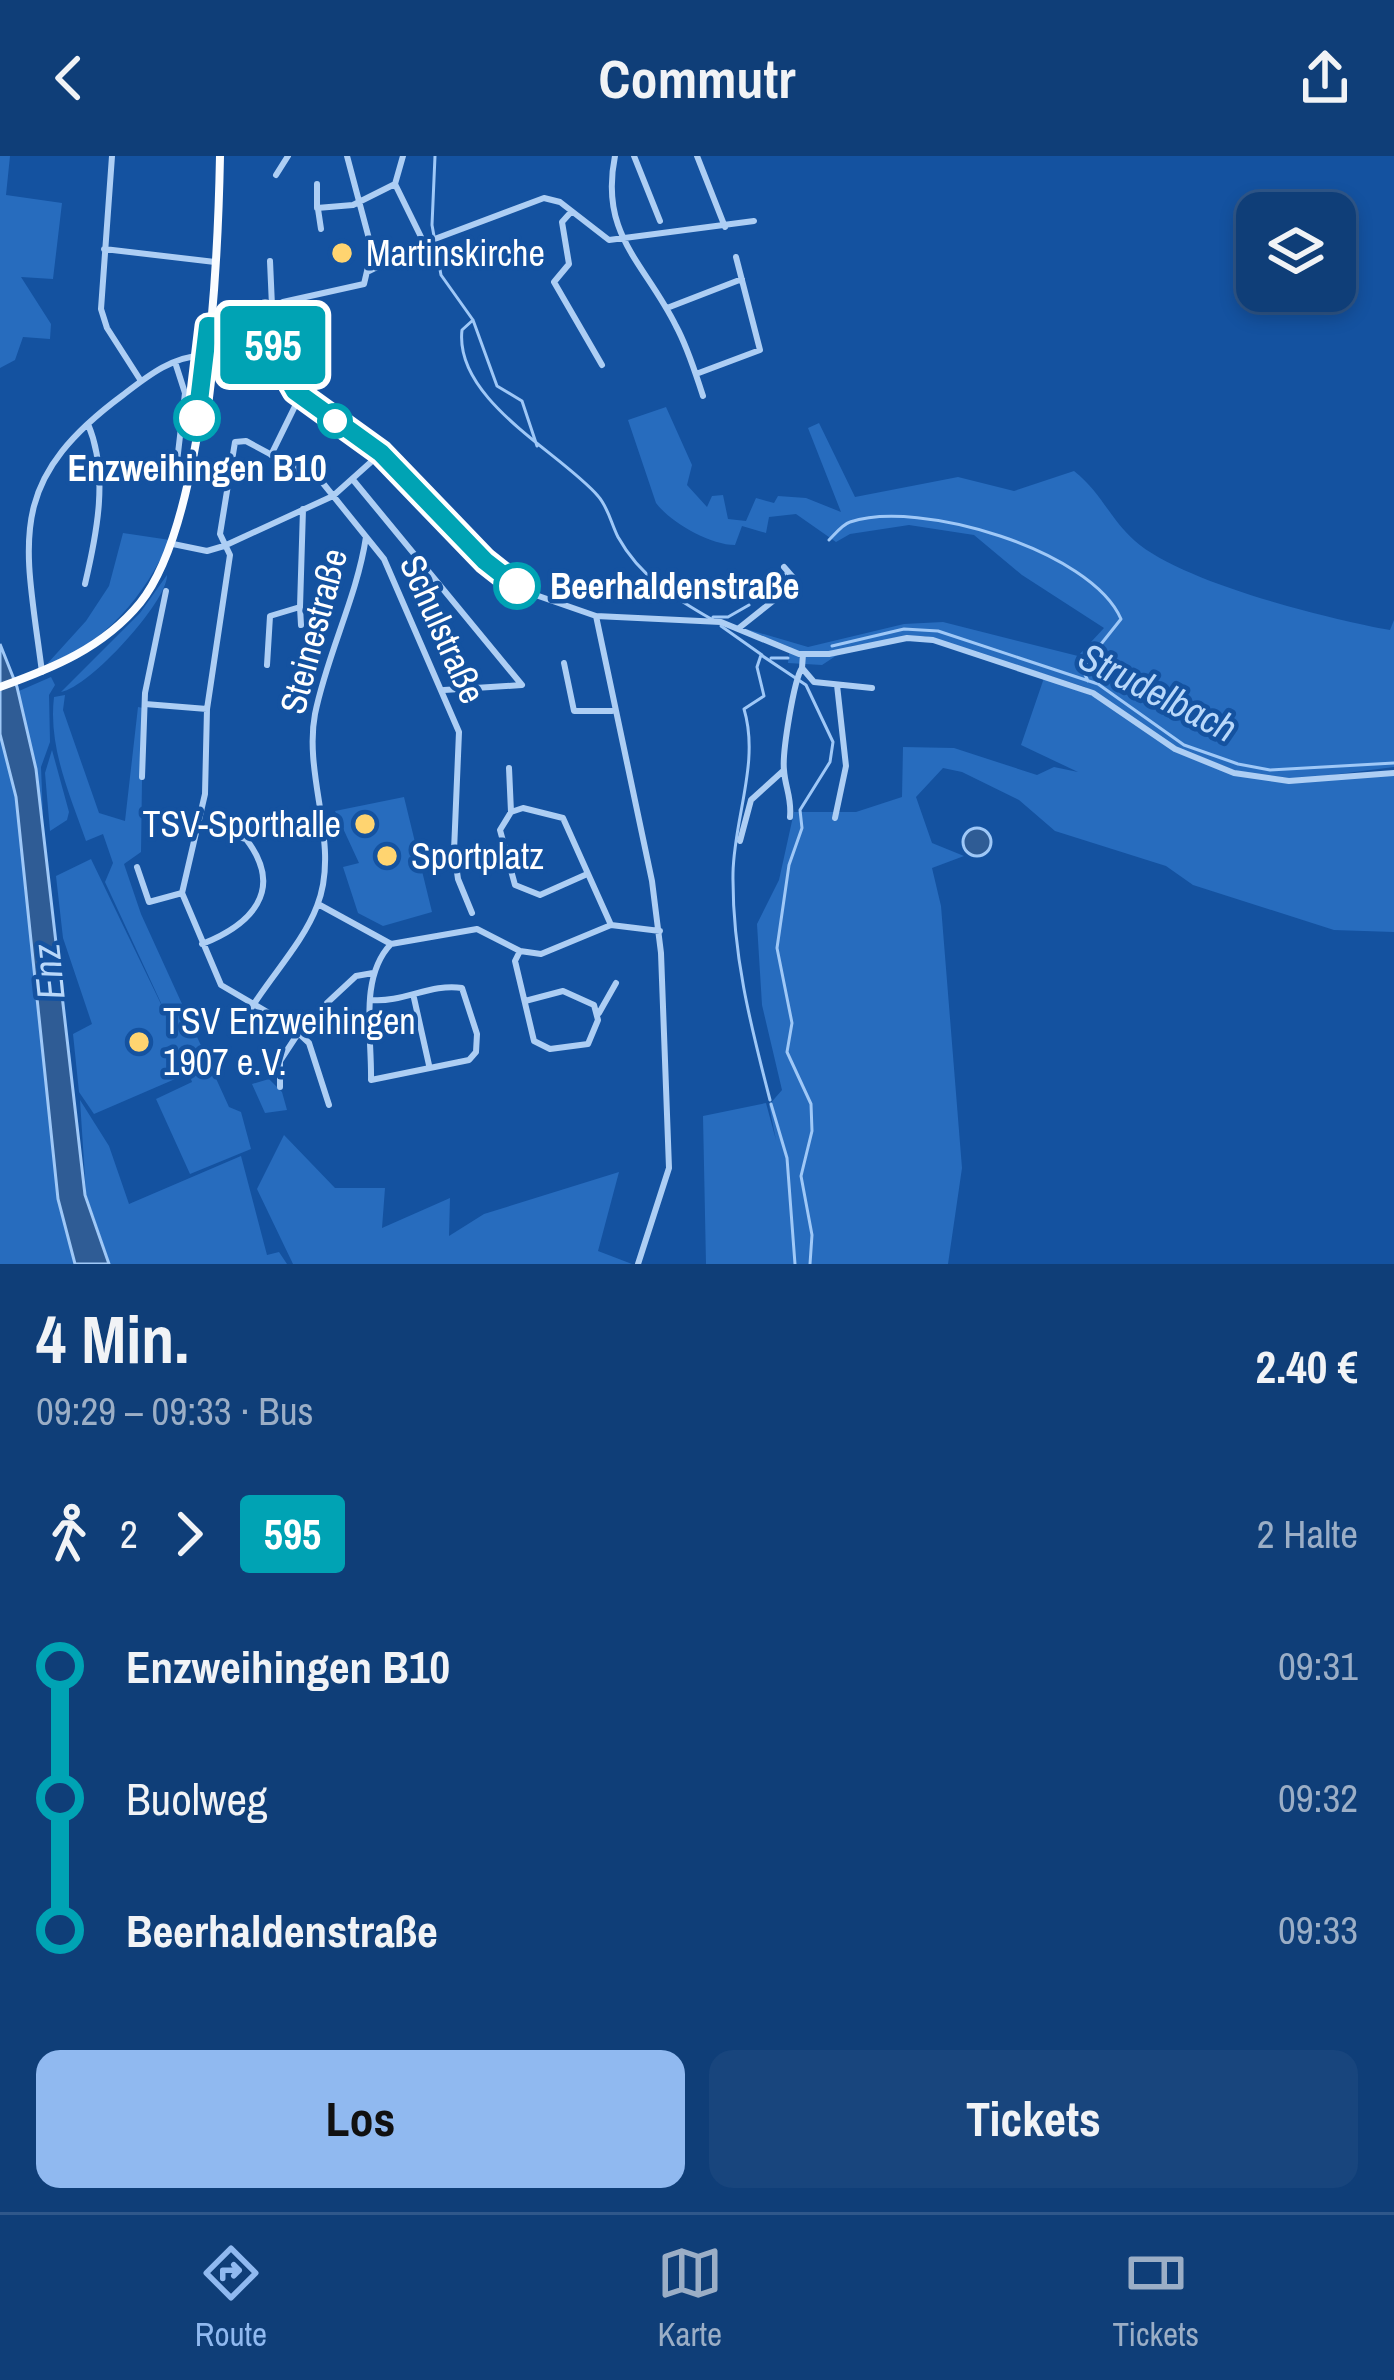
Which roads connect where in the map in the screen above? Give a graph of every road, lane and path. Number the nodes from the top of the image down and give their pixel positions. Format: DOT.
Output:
graph roads {
  1 [pos="112,156"];
  2 [pos="220,156"];
  3 [pos="288,156"];
  4 [pos="347,156"];
  5 [pos="403,156"];
  6 [pos="615,156"];
  7 [pos="634,156"];
  8 [pos="698,156"];
  9 [pos="276,175"];
  10 [pos="317,184"];
  11 [pos="395,184"];
  12 [pos="358,201"];
  13 [pos="317,208"];
  14 [pos="572,211"];
  15 [pos="660,221"];
  16 [pos="754,221"];
  17 [pos="724,227"];
  18 [pos="321,229"];
  19 [pos="432,240"];
  20 [pos="620,240"];
  21 [pos="104,249"];
  22 [pos="736,257"];
  23 [pos="270,261"];
  24 [pos="215,262"];
  25 [pos="369,271"];
  26 [pos="742,279"];
  27 [pos="272,306"];
  28 [pos="667,308"];
  29 [pos="265,313"];
  30 [pos="208,326"];
  31 [pos="204,356"];
  32 [pos="175,362"];
  33 [pos="602,364"];
  34 [pos="696,374"];
  35 [pos="141,381"];
  36 [pos="300,396"];
  37 [pos="703,396"];
  38 [pos="88,424"];
  39 [pos="381,453"];
  40 [pos="272,455"];
  41 [pos="175,479"];
  42 [pos="355,482"];
  43 [pos="333,496"];
  44 [pos="302,509"];
  45 [pos="366,537"];
  46 [pos="173,544"];
  47 [pos="224,545"];
  48 [pos="788,570"];
  49 [pos="85,584"];
  50 [pos="166,590"];
  51 [pos="300,607"];
  52 [pos="596,616"];
  53 [pos="301,625"];
  54 [pos="739,628"];
  55 [pos="803,654"];
  56 [pos="564,663"];
  57 [pos="267,665"];
  58 [pos="801,669"];
  59 [pos="42,672"];
  60 [pos="837,685"];
  61 [pos="0,687"];
  62 [pos="872,688"];
  63 [pos="444,690"];
  64 [pos="145,704"];
  65 [pos="207,709"];
  66 [pos="612,711"];
  67 [pos="509,768"];
  68 [pos="784,771"];
  69 [pos="1394,773"];
  70 [pos="142,777"];
  71 [pos="511,812"];
  72 [pos="790,817"];
  73 [pos="835,818"];
  74 [pos="198,825"];
  75 [pos="740,841"];
  76 [pos="137,867"];
  77 [pos="585,875"];
  78 [pos="182,893"];
  79 [pos="318,904"];
  80 [pos="472,913"];
  81 [pos="610,925"];
  82 [pos="660,931"];
  83 [pos="374,939"];
  84 [pos="202,944"];
  85 [pos="391,944"];
  86 [pos="520,951"];
  87 [pos="378,956"];
  88 [pos="374,973"];
  89 [pos="616,983"];
  90 [pos="413,998"];
  91 [pos="371,1000"];
  92 [pos="525,1001"];
  93 [pos="327,1004"];
  94 [pos="252,1006"];
  95 [pos="599,1013"];
  96 [pos="299,1032"];
  97 [pos="430,1065"];
  98 [pos="280,1087"];
  99 [pos="329,1106"];
  100 [pos="638,1264"];
  1 -- 21 [label="street"];
  2 -- 24 [label="main road"];
  3 -- 9 [label="street"];
  4 -- 12 [label="street"];
  5 -- 11 [label="street"];
  6 -- 20 [label="street"];
  7 -- 15 [label="street"];
  8 -- 17 [label="street"];
  10 -- 13 [label="street"];
  11 -- 12 [label="street"];
  11 -- 19 [label="street"];
  12 -- 13 [label="street"];
  12 -- 25 [label="street"];
  13 -- 18 [label="street"];
  14 -- 19 [label="street"];
  14 -- 20 [label="street"];
  14 -- 33 [label="street"];
  16 -- 17 [label="street"];
  17 -- 20 [label="street"];
  19 -- 25 [label="street"];
  20 -- 28 [label="street"];
  21 -- 24 [label="street"];
  21 -- 35 [label="street"];
  22 -- 26 [label="street"];
  23 -- 27 [label="street"];
  24 -- 30 [label="main road"];
  25 -- 27 [label="street"];
  26 -- 28 [label="street"];
  26 -- 34 [label="street"];
  27 -- 29 [label="street"];
  28 -- 34 [label="street"];
  29 -- 30 [label="street"];
  29 -- 36 [label="street"];
  30 -- 31 [label="main road"];
  31 -- 32 [label="street"];
  31 -- 46 [label="main road"];
  32 -- 35 [label="street"];
  32 -- 41 [label="street"];
  34 -- 37 [label="street"];
  35 -- 38 [label="street"];
  36 -- 39 [label="street"];
  36 -- 40 [label="street"];
  38 -- 49 [label="street"];
  38 -- 59 [label="street"];
  39 -- 42 [label="street"];
  39 -- 52 [label="street"];
  40 -- 43 [label="street, Schulstraße"];
  40 -- 47 [label="street, Schulstraße"];
  42 -- 43 [label="street"];
  42 -- 63 [label="street"];
  43 -- 44 [label="street"];
  43 -- 45 [label="street, Schulstraße"];
  44 -- 47 [label="street"];
  44 -- 51 [label="street"];
  45 -- 63 [label="street, Schulstraße"];
  45 -- 79 [label="street, Steinestraße"];
  46 -- 47 [label="street"];
  46 -- 59 [label="main road"];
  47 -- 65 [label="street"];
  48 -- 54 [label="street"];
  50 -- 64 [label="street"];
  51 -- 53 [label="street"];
  51 -- 57 [label="street"];
  52 -- 54 [label="street"];
  52 -- 66 [label="street"];
  54 -- 55 [label="street"];
  55 -- 58 [label="street"];
  55 -- 69 [label="street"];
  56 -- 66 [label="street"];
  58 -- 60 [label="street"];
  58 -- 68 [label="street"];
  59 -- 61 [label="main road"];
  60 -- 62 [label="street"];
  60 -- 73 [label="street"];
  63 -- 80 [label="street, Schulstraße"];
  64 -- 65 [label="street"];
  64 -- 70 [label="street"];
  65 -- 74 [label="street"];
  66 -- 82 [label="street"];
  67 -- 71 [label="street"];
  68 -- 72 [label="street"];
  68 -- 75 [label="street"];
  71 -- 77 [label="street"];
  71 -- 77 [label="street"];
  74 -- 78 [label="street"];
  74 -- 84 [label="street"];
  76 -- 78 [label="street"];
  77 -- 81 [label="street"];
  78 -- 84 [label="street"];
  79 -- 83 [label="street"];
  79 -- 94 [label="street"];
  81 -- 82 [label="street"];
  81 -- 86 [label="street"];
  82 -- 100 [label="street"];
  83 -- 85 [label="street"];
  83 -- 87 [label="street"];
  84 -- 94 [label="street"];
  85 -- 86 [label="street"];
  85 -- 87 [label="street"];
  86 -- 92 [label="street"];
  87 -- 88 [label="street"];
  88 -- 91 [label="street"];
  88 -- 93 [label="street"];
  89 -- 95 [label="street"];
  90 -- 91 [label="street"];
  90 -- 97 [label="street"];
  90 -- 97 [label="street"];
  91 -- 97 [label="street"];
  92 -- 95 [label="street"];
  92 -- 95 [label="street"];
  94 -- 96 [label="street"];
  96 -- 98 [label="street"];
  96 -- 99 [label="street"];
}
